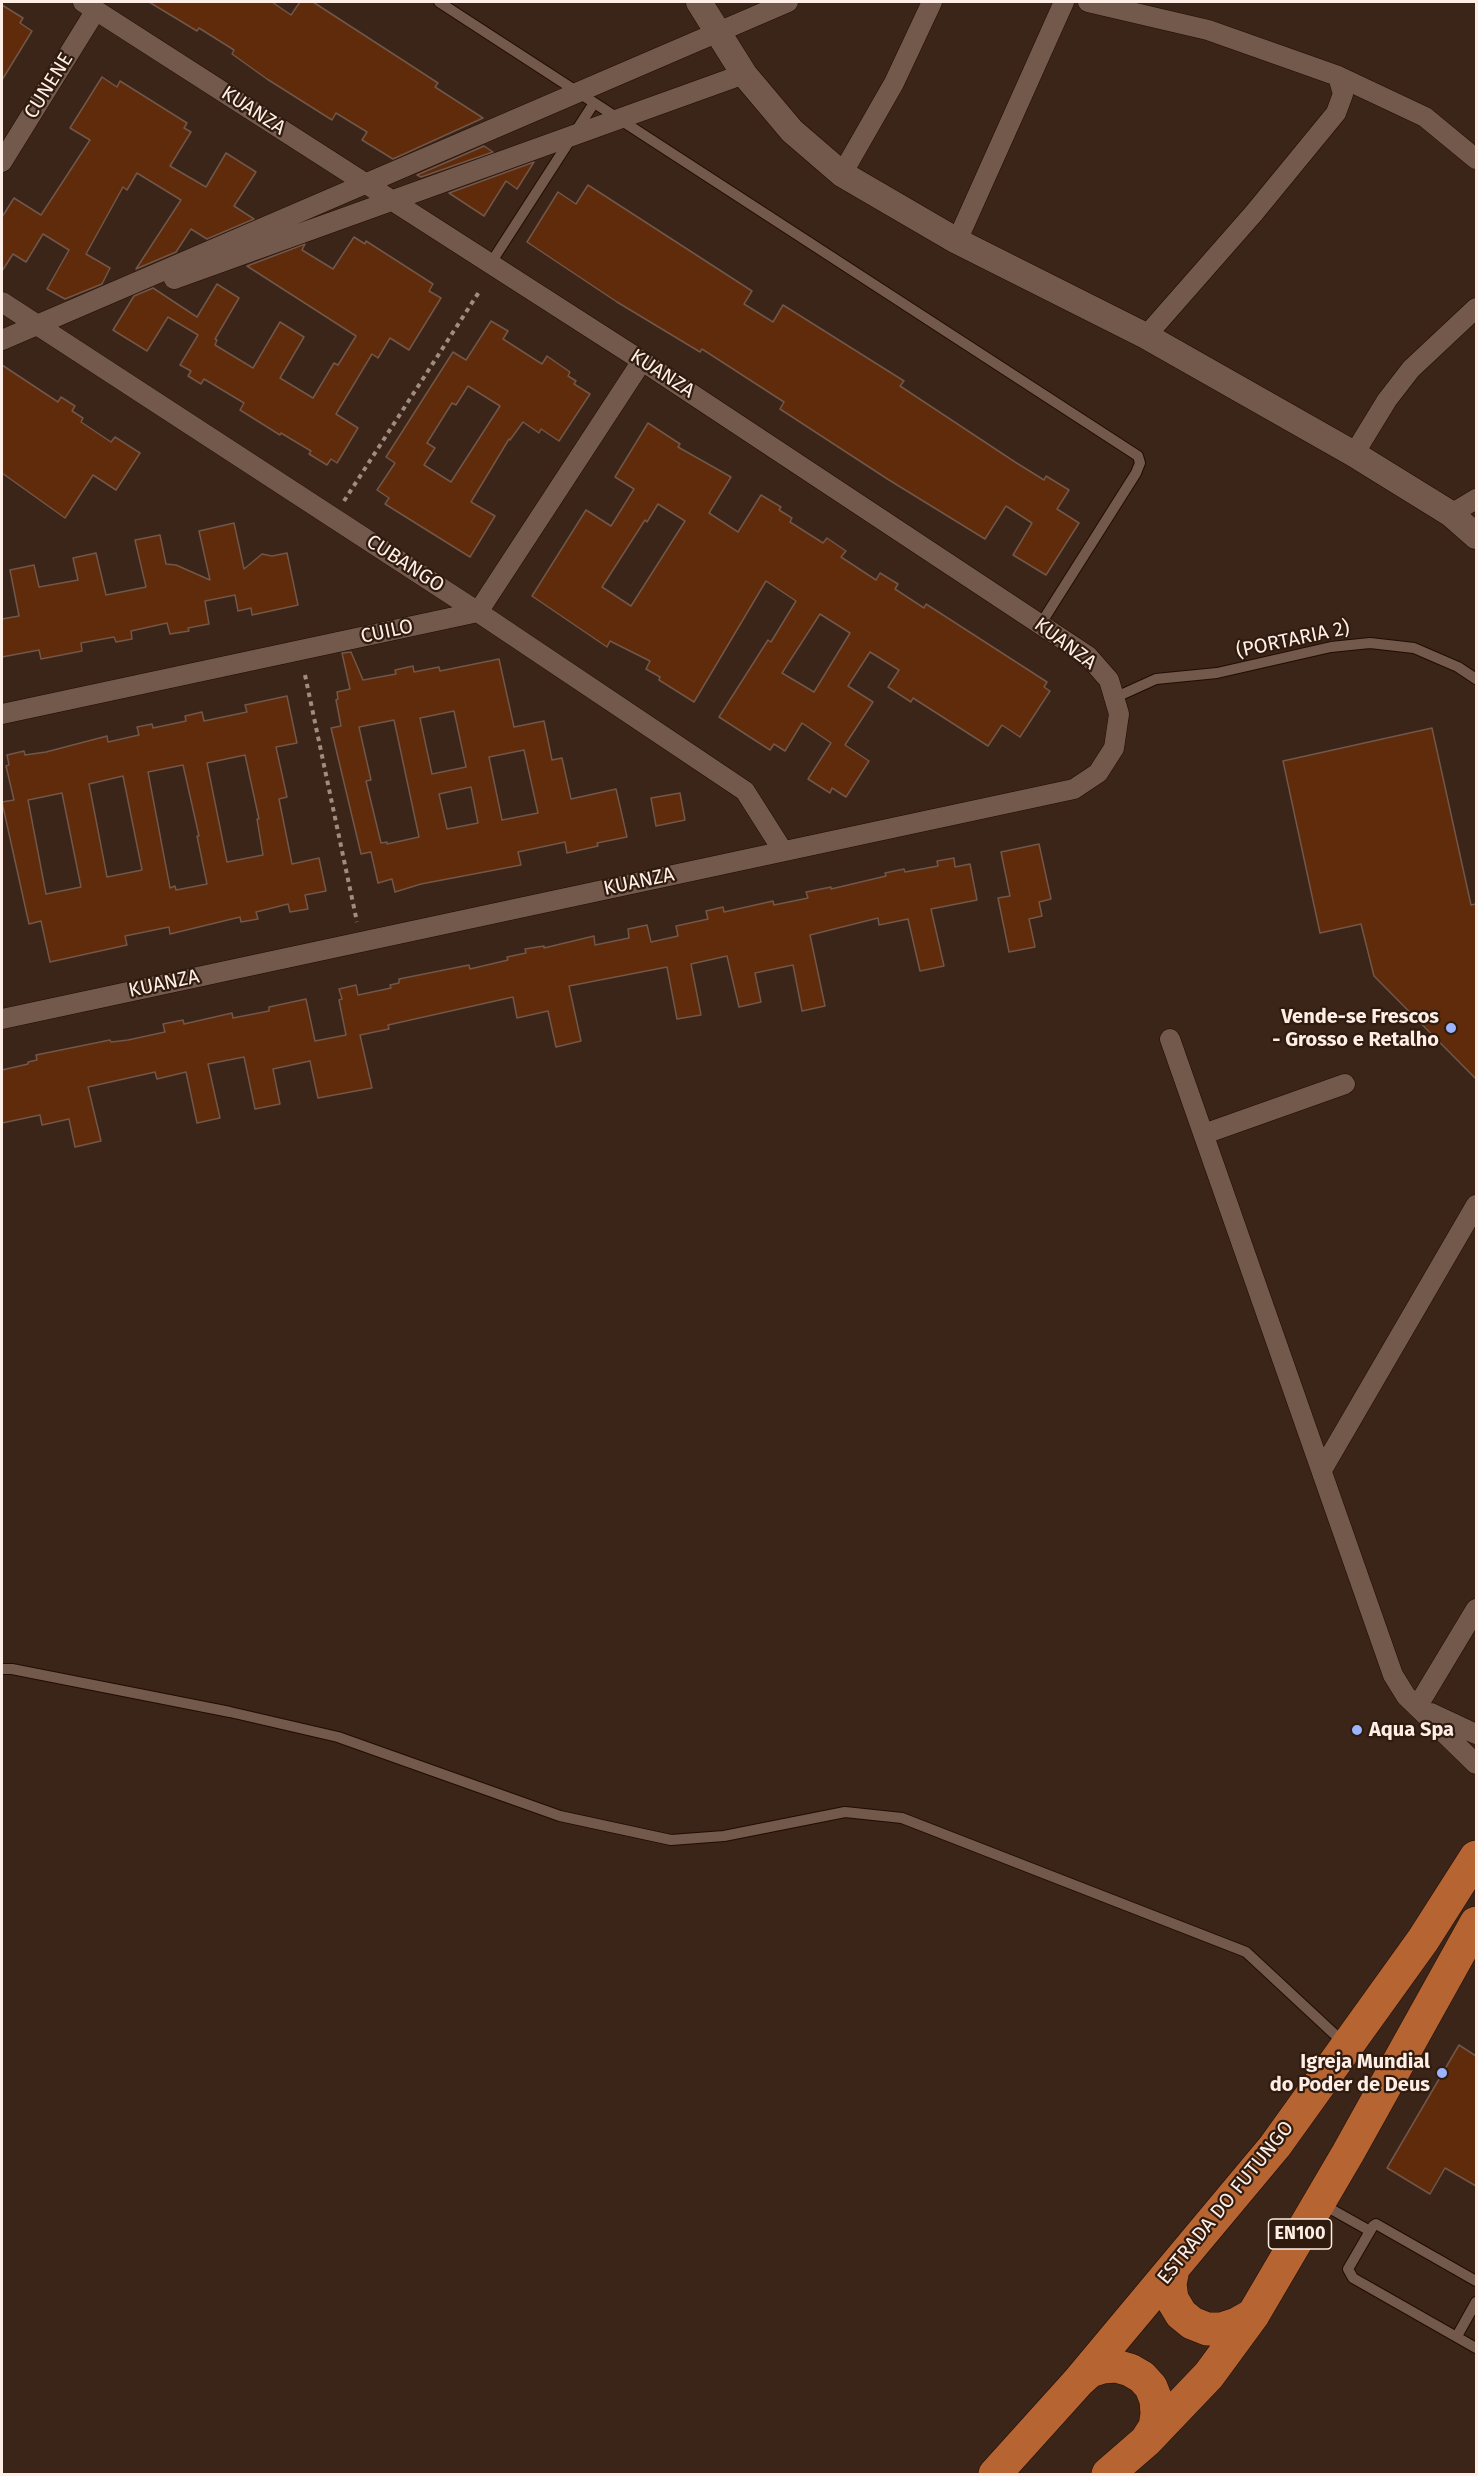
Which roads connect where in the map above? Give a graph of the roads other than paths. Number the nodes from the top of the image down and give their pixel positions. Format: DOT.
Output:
graph roads {
  1 [pos="438,2"];
  2 [pos="699,2"];
  3 [pos="788,2"];
  4 [pos="932,2"];
  5 [pos="1064,2"];
  6 [pos="1088,2"];
  7 [pos="90,6"];
  8 [pos="744,74"];
  9 [pos="1338,76"];
  10 [pos="594,103"];
  11 [pos="1476,159"];
  12 [pos="2,162"];
  13 [pos="842,174"];
  14 [pos="957,241"];
  15 [pos="496,255"];
  16 [pos="2,302"];
  17 [pos="1476,308"];
  18 [pos="1146,336"];
  19 [pos="2,340"];
  20 [pos="642,361"];
  21 [pos="1354,454"];
  22 [pos="1476,499"];
  23 [pos="1451,514"];
  24 [pos="1476,536"];
  25 [pos="478,612"];
  26 [pos="1040,624"];
  27 [pos="1476,679"];
  28 [pos="1114,698"];
  29 [pos="2,714"];
  30 [pos="783,851"];
  31 [pos="2,1019"];
  32 [pos="1170,1038"];
  33 [pos="1345,1084"];
  34 [pos="1204,1134"];
  35 [pos="1476,1206"];
  36 [pos="1322,1470"];
  37 [pos="1476,1609"];
  38 [pos="2,1669"];
  39 [pos="1418,1707"];
  40 [pos="1476,1734"];
  41 [pos="1476,1764"];
  42 [pos="1476,1857"];
  43 [pos="1476,1923"];
  44 [pos="1348,2047"];
  45 [pos="1319,2202"];
  46 [pos="1370,2231"];
  47 [pos="1173,2269"];
  48 [pos="1476,2281"];
  49 [pos="1476,2302"];
  50 [pos="1253,2315"];
  51 [pos="1457,2336"];
  52 [pos="1476,2348"];
  53 [pos="1078,2382"];
  54 [pos="1146,2441"];
  55 [pos="995,2475"];
  56 [pos="1108,2475"];
  1 -- 10 [label="lane"];
  2 -- 8 [label="street"];
  3 -- 19 [label="street"];
  4 -- 13 [label="street"];
  5 -- 14 [label="street"];
  6 -- 9 [label="street"];
  7 -- 12 [label="street, CUNENE"];
  7 -- 20 [label="street, KUANZA"];
  8 -- 13 [label="street"];
  8 -- 19 [label="street"];
  9 -- 11 [label="street"];
  9 -- 18 [label="street"];
  10 -- 15 [label="lane"];
  10 -- 26 [label="lane"];
  13 -- 14 [label="street"];
  14 -- 18 [label="street"];
  16 -- 25 [label="street, CUBANGO"];
  17 -- 21 [label="street"];
  18 -- 21 [label="street"];
  20 -- 25 [label="street"];
  20 -- 26 [label="street, KUANZA"];
  21 -- 23 [label="street"];
  22 -- 23 [label="street"];
  23 -- 24 [label="street"];
  25 -- 29 [label="street, CUILO"];
  25 -- 30 [label="street, CUBANGO"];
  26 -- 28 [label="street, KUANZA"];
  27 -- 28 [label="lane, (PORTARIA 2)"];
  28 -- 30 [label="street, KUANZA"];
  30 -- 31 [label="street, KUANZA"];
  32 -- 34 [label="street"];
  33 -- 34 [label="street"];
  34 -- 36 [label="street"];
  35 -- 36 [label="street"];
  36 -- 39 [label="street"];
  37 -- 39 [label="street"];
  38 -- 44 [label="lane"];
  39 -- 40 [label="street"];
  39 -- 41 [label="street"];
  42 -- 44 [label="highway, ESTRADA DO FUTUNGO"];
  43 -- 45 [label="highway, EN100"];
  44 -- 47 [label="highway, ESTRADA DO FUTUNGO"];
  45 -- 46 [label="lane"];
  45 -- 50 [label="highway, EN100"];
  46 -- 48 [label="lane"];
  46 -- 51 [label="lane"];
  47 -- 50 [label="highway"];
  47 -- 53 [label="highway, ESTRADA DO FUTUNGO"];
  49 -- 51 [label="lane"];
  50 -- 54 [label="highway, EN100"];
  51 -- 52 [label="lane"];
  53 -- 54 [label="highway"];
  53 -- 55 [label="highway, ESTRADA DO FUTUNGO"];
  54 -- 56 [label="highway, EN100"];
}
